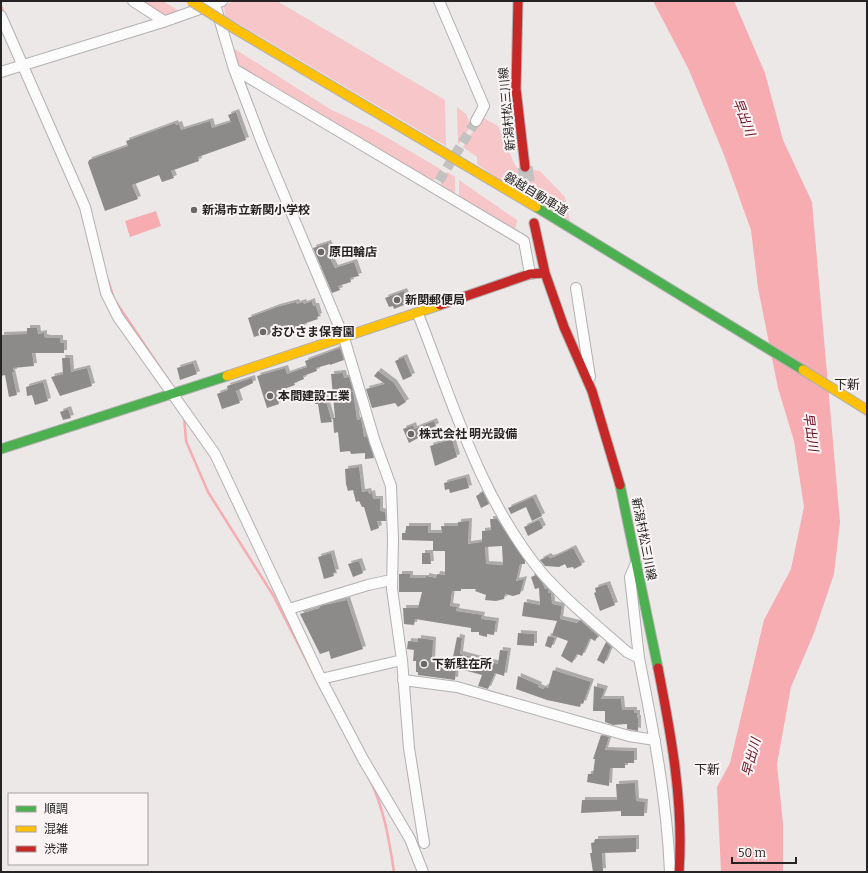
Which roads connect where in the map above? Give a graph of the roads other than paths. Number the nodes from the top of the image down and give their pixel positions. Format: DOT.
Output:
graph roads {
  1 [pos="133,1"];
  2 [pos="190,1"];
  3 [pos="439,1"];
  4 [pos="518,1"];
  5 [pos="217,2"];
  6 [pos="1,16"];
  7 [pos="164,21"];
  8 [pos="22,65"];
  9 [pos="234,69"];
  10 [pos="1,72"];
  11 [pos="476,122"];
  12 [pos="525,167"];
  13 [pos="534,222"];
  14 [pos="545,273"];
  15 [pos="530,274"];
  16 [pos="576,288"];
  17 [pos="418,314"];
  18 [pos="344,338"];
  19 [pos="592,391"];
  20 [pos="173,395"];
  21 [pos="867,410"];
  22 [pos="1,449"];
  23 [pos="636,563"];
  24 [pos="391,580"];
  25 [pos="289,609"];
  26 [pos="639,658"];
  27 [pos="402,660"];
  28 [pos="321,679"];
  29 [pos="403,680"];
  30 [pos="655,740"];
  31 [pos="424,843"];
  32 [pos="423,872"];
  33 [pos="670,872"];
  34 [pos="679,872"];
  1 -- 7 [label="street"];
  2 -- 21 [label="main road, 磐越自動車道, bridge"];
  3 -- 11 [label="street"];
  4 -- 12 [label="main road, 新潟村松三川線"];
  5 -- 7 [label="street"];
  5 -- 9 [label="street"];
  6 -- 8 [label="street"];
  7 -- 8 [label="street"];
  8 -- 10 [label="street"];
  8 -- 20 [label="street"];
  9 -- 15 [label="street"];
  9 -- 18 [label="street"];
  13 -- 14 [label="main road, 新潟村松三川線"];
  14 -- 15 [label="main road"];
  14 -- 19 [label="main road, 新潟村松三川線"];
  15 -- 17 [label="main road"];
  16 -- 19 [label="street"];
  17 -- 18 [label="main road"];
  17 -- 26 [label="street"];
  18 -- 20 [label="main road"];
  18 -- 24 [label="street"];
  19 -- 23 [label="main road, 新潟村松三川線"];
  20 -- 22 [label="main road"];
  20 -- 25 [label="street"];
  23 -- 26 [label="street"];
  23 -- 34 [label="main road, 新潟村松三川線"];
  24 -- 25 [label="street"];
  24 -- 27 [label="street"];
  25 -- 28 [label="street"];
  26 -- 30 [label="street"];
  27 -- 28 [label="street"];
  27 -- 29 [label="street"];
  28 -- 32 [label="street"];
  29 -- 30 [label="street"];
  29 -- 31 [label="street"];
  30 -- 33 [label="street"];
}
